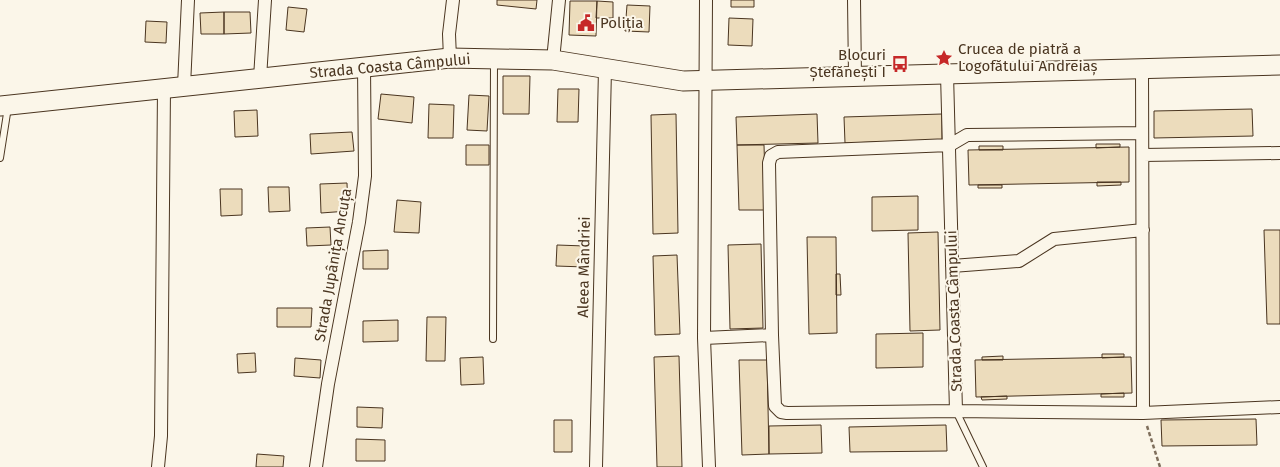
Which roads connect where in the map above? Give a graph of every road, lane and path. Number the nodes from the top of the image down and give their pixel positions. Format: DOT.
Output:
graph roads {
  1 [pos="188,0"];
  2 [pos="265,0"];
  3 [pos="453,0"];
  4 [pos="560,0"];
  5 [pos="706,0"];
  6 [pos="854,0"];
  7 [pos="450,58"];
  8 [pos="494,59"];
  9 [pos="553,60"];
  10 [pos="1280,65"];
  11 [pos="364,67"];
  12 [pos="605,68"];
  13 [pos="1142,69"];
  14 [pos="947,74"];
  15 [pos="855,76"];
  16 [pos="260,78"];
  17 [pos="704,80"];
  18 [pos="184,86"];
  19 [pos="164,88"];
  20 [pos="4,105"];
  21 [pos="1142,133"];
  22 [pos="950,145"];
  23 [pos="1280,153"];
  24 [pos="1143,154"];
  25 [pos="0,158"];
  26 [pos="1143,230"];
  27 [pos="952,266"];
  28 [pos="772,335"];
  29 [pos="704,338"];
  30 [pos="493,339"];
  31 [pos="1280,407"];
  32 [pos="956,411"];
  33 [pos="1143,413"];
  34 [pos="158,467"];
  35 [pos="316,467"];
  36 [pos="596,467"];
  37 [pos="709,467"];
  38 [pos="982,467"];
  39 [pos="1160,467"];
  1 -- 18 [label="street"];
  2 -- 16 [label="street"];
  3 -- 7 [label="street"];
  4 -- 9 [label="street"];
  5 -- 17 [label="street"];
  6 -- 15 [label="street"];
  7 -- 8 [label="street, Strada Coasta Câmpului"];
  7 -- 11 [label="street, Strada Coasta Câmpului"];
  8 -- 9 [label="street, Strada Coasta Câmpului"];
  8 -- 30 [label="lane"];
  9 -- 12 [label="street, Strada Coasta Câmpului"];
  10 -- 13 [label="street, Strada Coasta Câmpului"];
  11 -- 16 [label="street, Strada Coasta Câmpului"];
  11 -- 35 [label="street, Strada Jupânița Ancuța"];
  12 -- 17 [label="street, Strada Coasta Câmpului"];
  12 -- 36 [label="street, Aleea Mândriei"];
  13 -- 14 [label="street, Strada Coasta Câmpului"];
  13 -- 21 [label="street"];
  14 -- 15 [label="street, Strada Coasta Câmpului"];
  14 -- 22 [label="street, Strada Coasta Câmpului"];
  15 -- 17 [label="street, Strada Coasta Câmpului"];
  16 -- 18 [label="street, Strada Coasta Câmpului"];
  17 -- 29 [label="street"];
  18 -- 19 [label="street, Strada Coasta Câmpului"];
  19 -- 20 [label="street, Strada Coasta Câmpului"];
  19 -- 34 [label="street"];
  20 -- 25 [label="lane"];
  21 -- 22 [label="street"];
  21 -- 24 [label="street"];
  22 -- 27 [label="street, Strada Coasta Câmpului"];
  22 -- 28 [label="street"];
  23 -- 24 [label="street"];
  24 -- 26 [label="street"];
  26 -- 27 [label="street"];
  26 -- 33 [label="street"];
  27 -- 32 [label="street, Strada Coasta Câmpului"];
  28 -- 29 [label="street"];
  28 -- 32 [label="street"];
  29 -- 37 [label="street"];
  31 -- 33 [label="street, Strada Coasta Câmpului"];
  32 -- 33 [label="street, Strada Coasta Câmpului"];
  32 -- 38 [label="lane"];
  33 -- 39 [label="path"];
}
